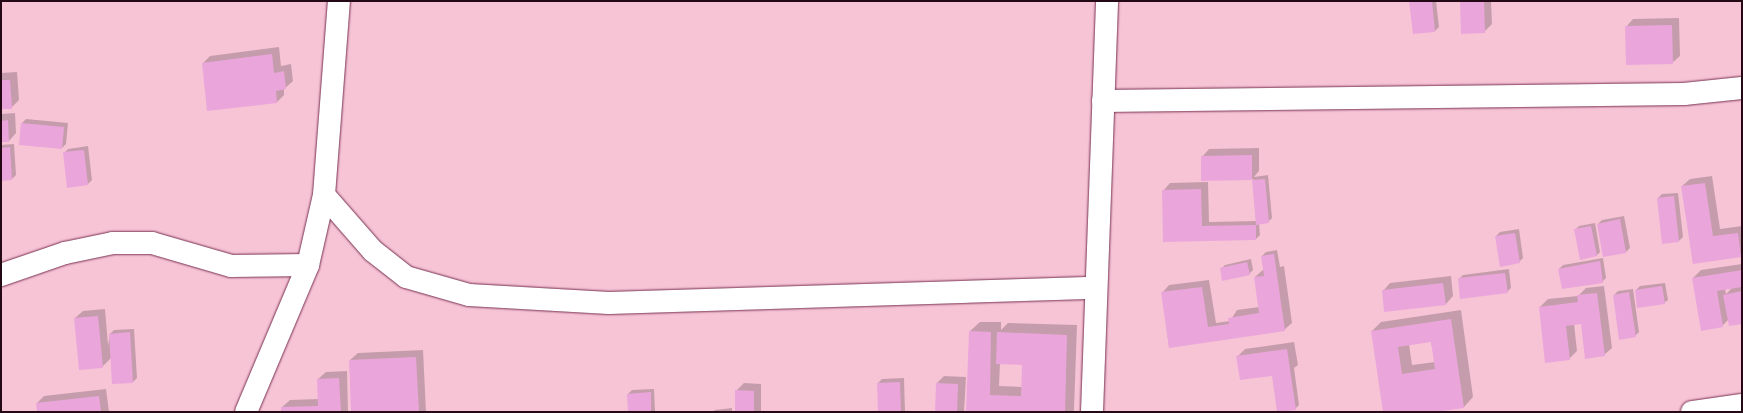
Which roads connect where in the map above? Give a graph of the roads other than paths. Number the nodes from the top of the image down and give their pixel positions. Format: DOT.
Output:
graph roads {
  1 [pos="339,1"];
  2 [pos="1107,1"];
  3 [pos="1742,88"];
  4 [pos="1103,102"];
  5 [pos="324,195"];
  6 [pos="308,265"];
  7 [pos="1,275"];
  8 [pos="1095,288"];
  9 [pos="1742,405"];
  10 [pos="246,412"];
  11 [pos="1092,412"];
  12 [pos="1692,412"];
  1 -- 5 [label="street"];
  2 -- 4 [label="street"];
  3 -- 4 [label="street"];
  4 -- 8 [label="street"];
  5 -- 6 [label="street"];
  5 -- 8 [label="street"];
  6 -- 7 [label="street"];
  6 -- 10 [label="street"];
  8 -- 11 [label="street"];
  9 -- 12 [label="street"];
}
